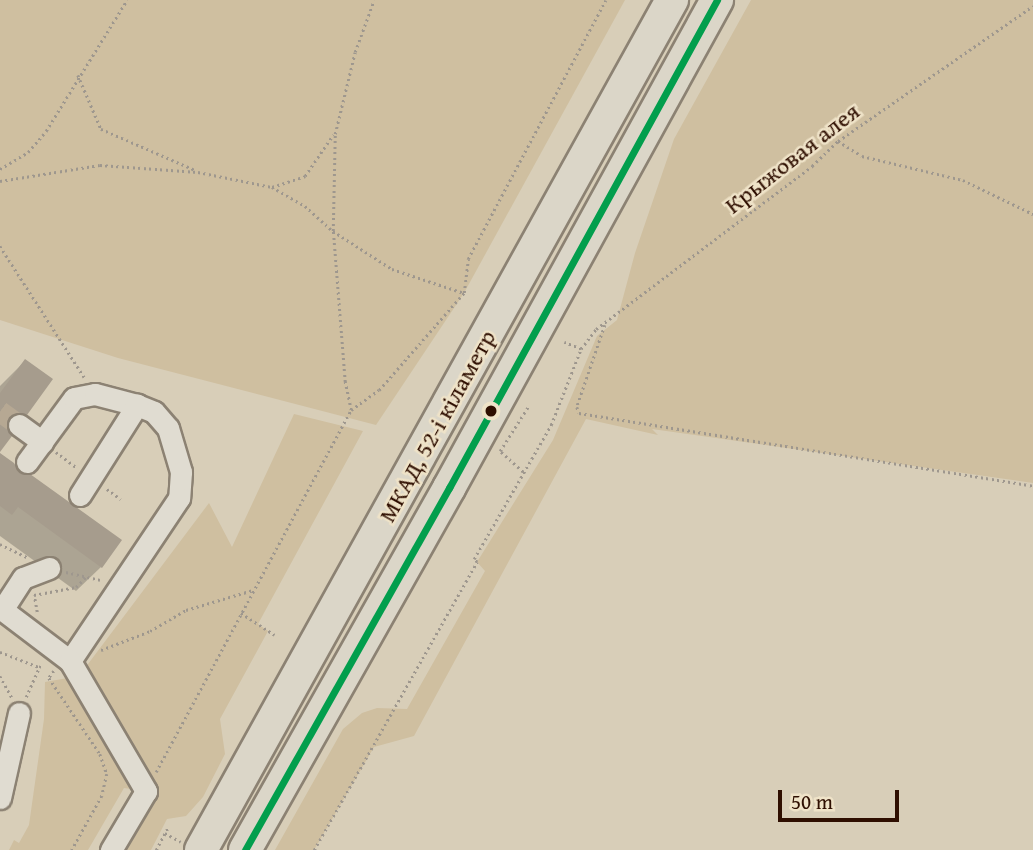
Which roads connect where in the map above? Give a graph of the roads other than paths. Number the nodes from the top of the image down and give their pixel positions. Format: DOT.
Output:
graph roads {
  1 [pos="672,0"];
  2 [pos="717,0"];
  3 [pos="138,405"];
  4 [pos="19,425"];
  5 [pos="42,442"];
  6 [pos="27,462"];
  7 [pos="80,495"];
  8 [pos="48,568"];
  9 [pos="1,609"];
  10 [pos="68,657"];
  11 [pos="19,713"];
  12 [pos="0,798"];
  13 [pos="111,850"];
  14 [pos="201,850"];
  15 [pos="245,850"];
  1 -- 14 [label="highway, МКАД, 52-і кіламетр"];
  2 -- 15 [label="highway, МКАД, 52-і кіламетр"];
  3 -- 5 [label="lane"];
  3 -- 7 [label="lane"];
  3 -- 10 [label="lane"];
  4 -- 5 [label="lane"];
  5 -- 6 [label="lane"];
  8 -- 9 [label="lane"];
  9 -- 10 [label="lane"];
  10 -- 13 [label="lane"];
  11 -- 12 [label="lane"];
}
